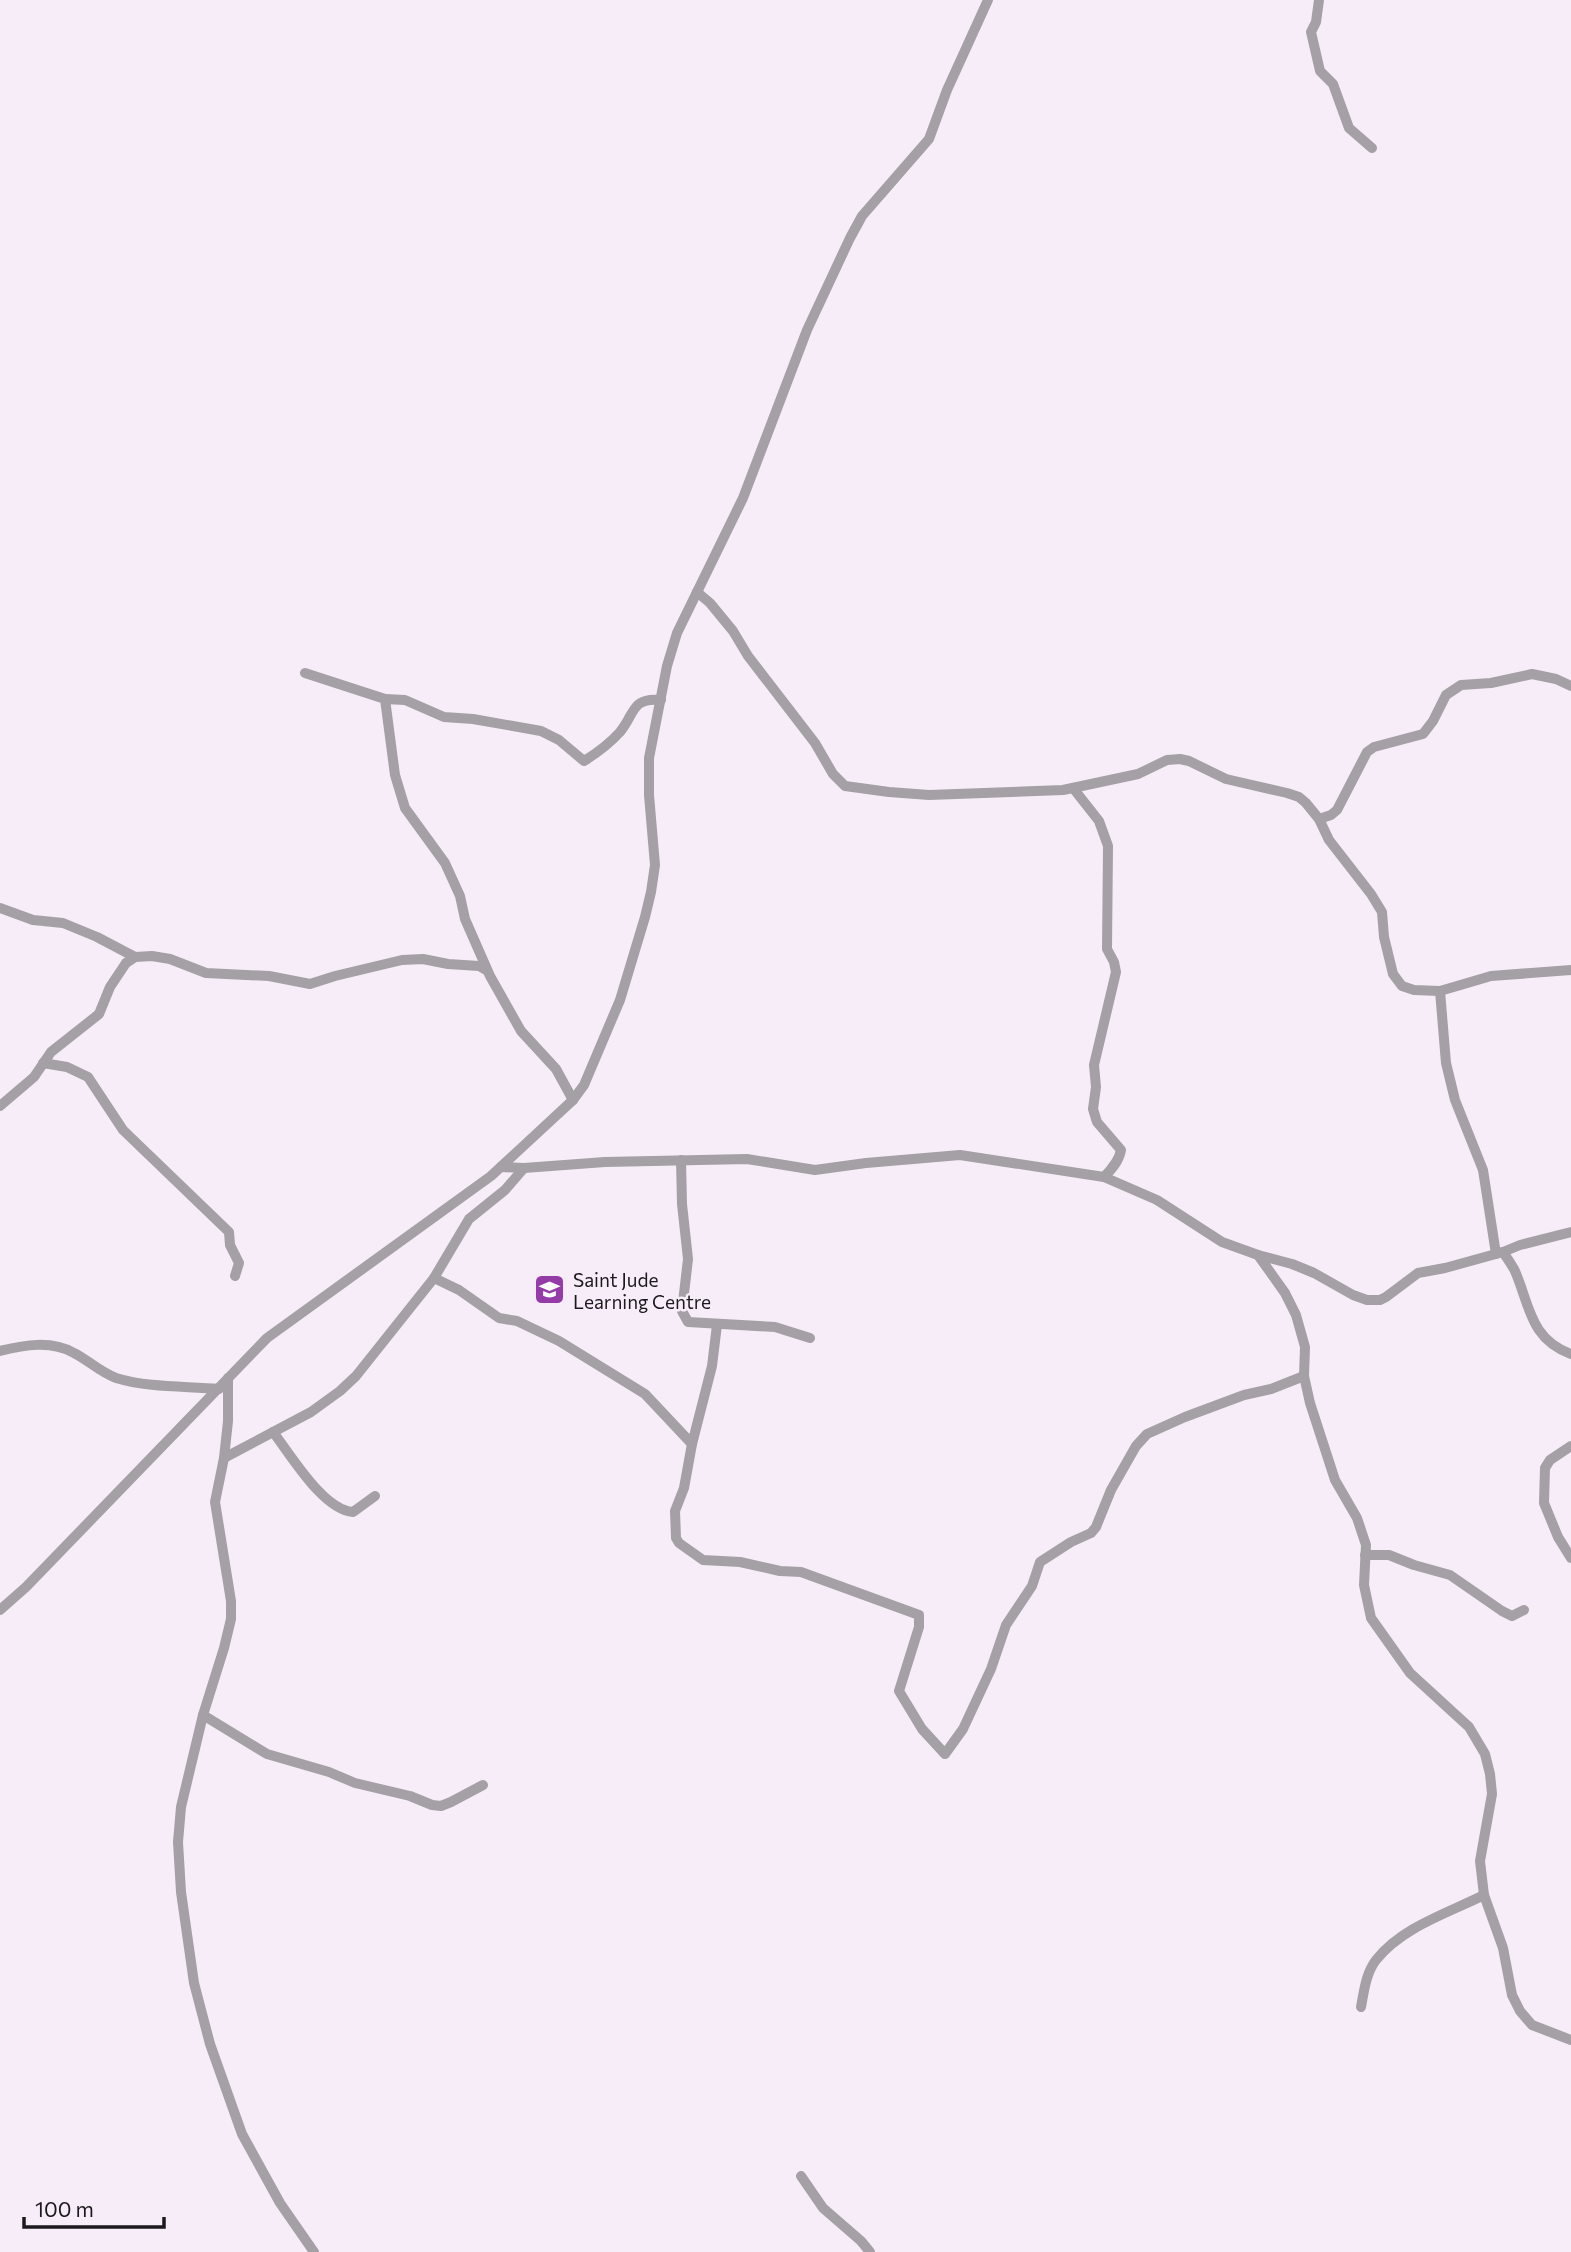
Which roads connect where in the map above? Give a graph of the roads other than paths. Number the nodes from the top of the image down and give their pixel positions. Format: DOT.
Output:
graph roads {
  1 [pos="988,0"];
  2 [pos="1319,0"];
  3 [pos="1372,148"];
  4 [pos="697,592"];
  5 [pos="305,673"];
  6 [pos="1571,686"];
  7 [pos="385,699"];
  8 [pos="661,700"];
  9 [pos="1073,788"];
  10 [pos="1319,819"];
  11 [pos="0,908"];
  12 [pos="135,957"];
  13 [pos="486,970"];
  14 [pos="1571,970"];
  15 [pos="1440,991"];
  16 [pos="43,1063"];
  17 [pos="573,1100"];
  18 [pos="0,1106"];
  19 [pos="681,1160"];
  20 [pos="501,1167"];
  21 [pos="524,1168"];
  22 [pos="1104,1177"];
  23 [pos="1571,1232"];
  24 [pos="1500,1253"];
  25 [pos="1258,1255"];
  26 [pos="236,1276"];
  27 [pos="434,1278"];
  28 [pos="717,1325"];
  29 [pos="810,1338"];
  30 [pos="0,1351"];
  31 [pos="1571,1354"];
  32 [pos="1304,1376"];
  33 [pos="228,1378"];
  34 [pos="219,1389"];
  35 [pos="273,1432"];
  36 [pos="692,1444"];
  37 [pos="1571,1446"];
  38 [pos="224,1458"];
  39 [pos="375,1496"];
  40 [pos="1365,1555"];
  41 [pos="1571,1558"];
  42 [pos="0,1610"];
  43 [pos="1524,1610"];
  44 [pos="203,1715"];
  45 [pos="483,1785"];
  46 [pos="1484,1895"];
  47 [pos="1361,2007"];
  48 [pos="1571,2040"];
  49 [pos="801,2176"];
  50 [pos="314,2252"];
  51 [pos="870,2252"];
  1 -- 4 [label="street"];
  2 -- 3 [label="street"];
  4 -- 8 [label="street"];
  4 -- 9 [label="street"];
  5 -- 7 [label="street"];
  6 -- 10 [label="street"];
  7 -- 8 [label="street"];
  7 -- 13 [label="street"];
  8 -- 17 [label="street"];
  9 -- 10 [label="street"];
  9 -- 22 [label="street"];
  10 -- 15 [label="street"];
  11 -- 12 [label="street"];
  12 -- 13 [label="street"];
  12 -- 16 [label="street"];
  13 -- 17 [label="street"];
  14 -- 15 [label="street"];
  15 -- 24 [label="street"];
  16 -- 18 [label="street"];
  16 -- 26 [label="street"];
  17 -- 20 [label="street"];
  19 -- 21 [label="street"];
  19 -- 22 [label="street"];
  19 -- 28 [label="street"];
  20 -- 21 [label="street"];
  20 -- 33 [label="street"];
  21 -- 27 [label="street"];
  22 -- 25 [label="street"];
  23 -- 24 [label="street"];
  24 -- 25 [label="street"];
  24 -- 31 [label="street"];
  25 -- 32 [label="street"];
  27 -- 35 [label="street"];
  27 -- 36 [label="street"];
  28 -- 29 [label="street"];
  28 -- 36 [label="street"];
  30 -- 34 [label="street"];
  32 -- 36 [label="street"];
  32 -- 40 [label="street"];
  33 -- 34 [label="street"];
  33 -- 38 [label="street"];
  34 -- 42 [label="street"];
  35 -- 38 [label="street"];
  35 -- 39 [label="street"];
  37 -- 41 [label="street"];
  38 -- 44 [label="street"];
  40 -- 43 [label="street"];
  40 -- 46 [label="street"];
  44 -- 45 [label="street"];
  44 -- 50 [label="street"];
  46 -- 47 [label="street"];
  46 -- 48 [label="street"];
  49 -- 51 [label="street"];
}
